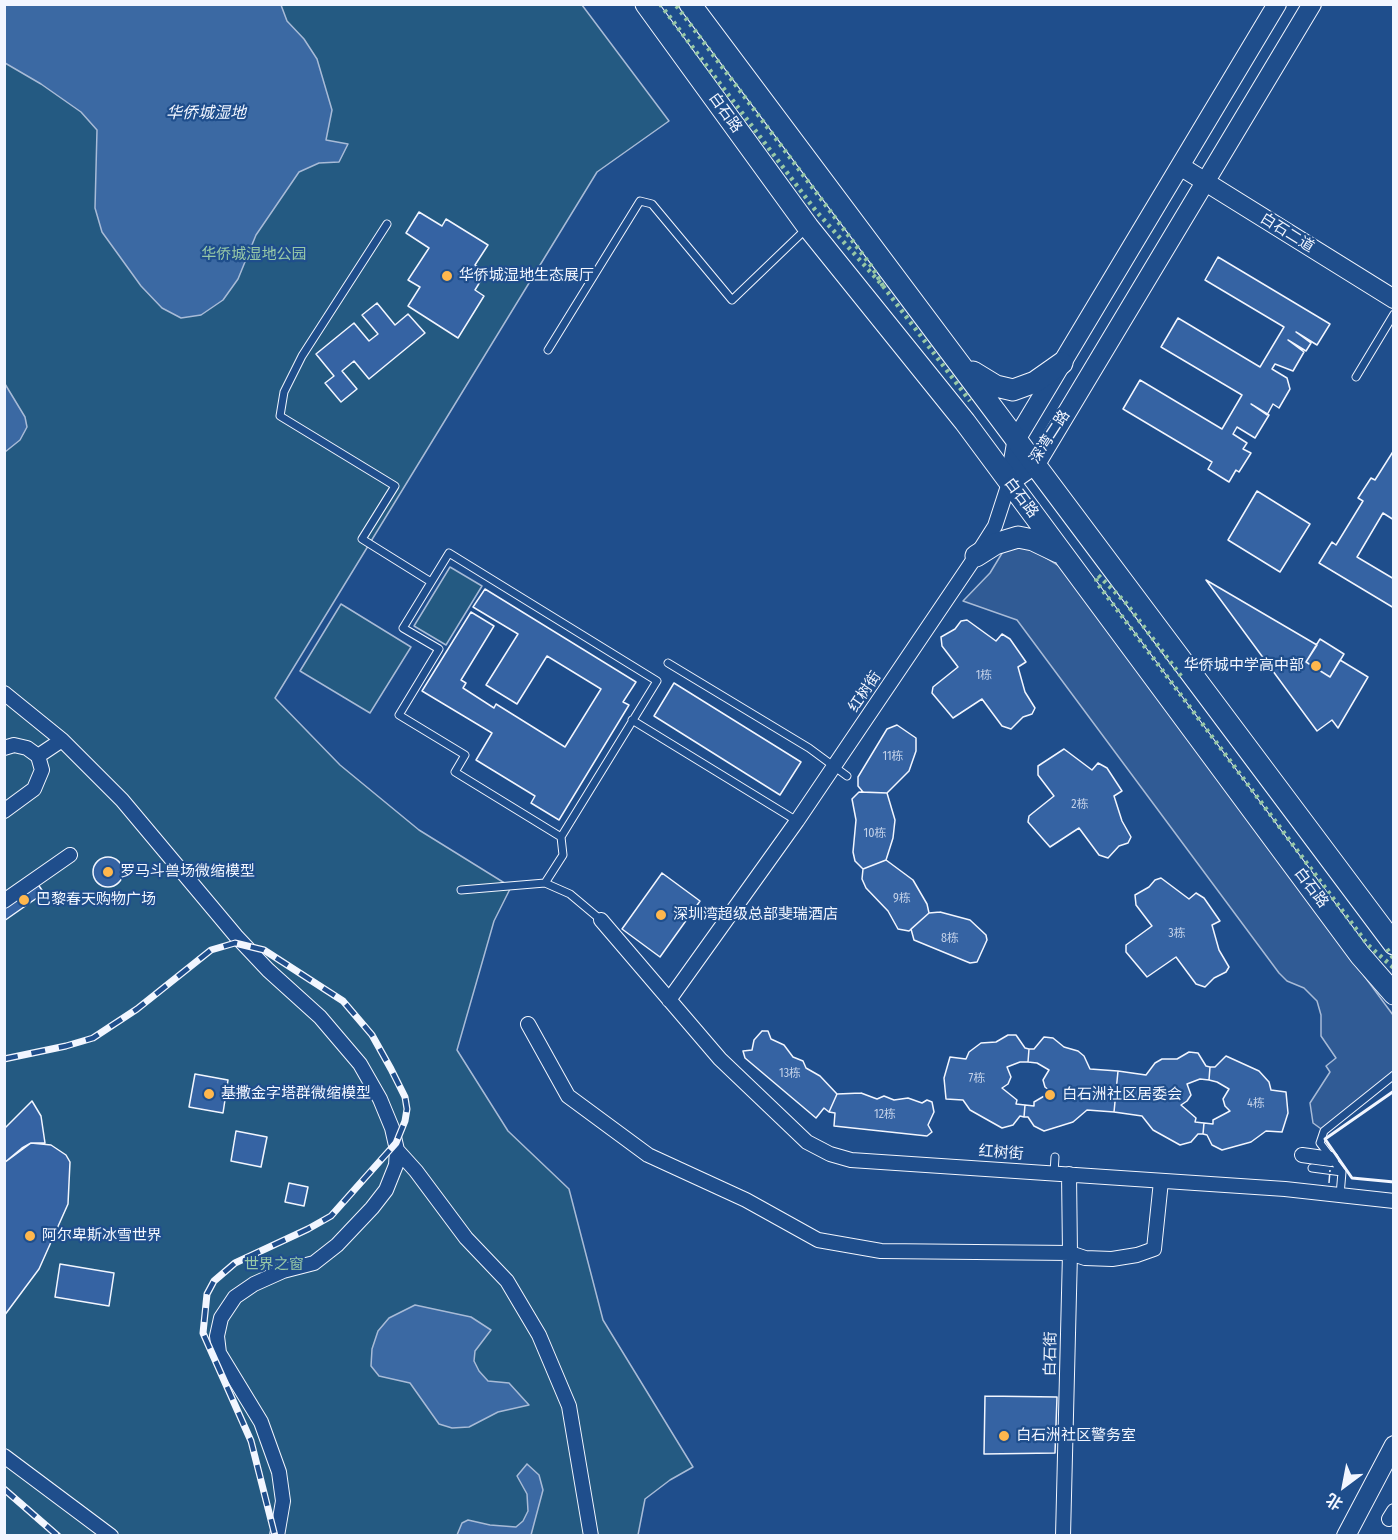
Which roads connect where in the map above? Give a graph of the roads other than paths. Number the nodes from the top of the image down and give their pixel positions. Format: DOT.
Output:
graph roads {
  1 [pos="646,4"];
  2 [pos="690,4"];
  3 [pos="1277,4"];
  4 [pos="1312,4"];
  5 [pos="1180,166"];
  6 [pos="1205,182"];
  7 [pos="387,224"];
  8 [pos="808,227"];
  9 [pos="1394,299"];
  10 [pos="1394,314"];
  11 [pos="548,350"];
  12 [pos="959,361"];
  13 [pos="1062,363"];
  14 [pos="1356,377"];
  15 [pos="1017,438"];
  16 [pos="1036,464"];
  17 [pos="1009,483"];
  18 [pos="1062,554"];
  19 [pos="976,556"];
  20 [pos="431,582"];
  21 [pos="668,663"];
  22 [pos="4,693"];
  23 [pos="632,720"];
  24 [pos="62,740"];
  25 [pos="4,748"];
  26 [pos="38,756"];
  27 [pos="835,765"];
  28 [pos="848,776"];
  29 [pos="4,811"];
  30 [pos="797,821"];
  31 [pos="561,837"];
  32 [pos="70,855"];
  33 [pos="545,883"];
  34 [pos="461,890"];
  35 [pos="4,901"];
  36 [pos="601,920"];
  37 [pos="1394,944"];
  38 [pos="1394,994"];
  39 [pos="669,1000"];
  40 [pos="528,1024"];
  41 [pos="1394,1075"];
  42 [pos="397,1150"];
  43 [pos="1302,1155"];
  44 [pos="1055,1156"];
  45 [pos="1331,1159"];
  46 [pos="1312,1168"];
  47 [pos="1342,1172"];
  48 [pos="1062,1174"];
  49 [pos="1161,1181"];
  50 [pos="1340,1195"];
  51 [pos="1394,1201"];
  52 [pos="1070,1253"];
  53 [pos="1394,1445"];
  54 [pos="4,1456"];
  55 [pos="111,1536"];
  56 [pos="277,1536"];
  57 [pos="591,1536"];
  58 [pos="1063,1536"];
  59 [pos="1346,1536"];
  1 -- 8 [label="main road, 白石路"];
  2 -- 12 [label="main road"];
  3 -- 5 [label="street, 深湾二路"];
  4 -- 6 [label="street, 深湾二路"];
  5 -- 6 [label="street, 白石二道"];
  5 -- 13 [label="street, 深湾二路"];
  6 -- 9 [label="street, 白石二道"];
  6 -- 16 [label="street, 深湾二路"];
  7 -- 20 [label="lane"];
  8 -- 11 [label="lane"];
  8 -- 17 [label="main road, 白石路"];
  10 -- 14 [label="lane"];
  12 -- 13 [label="main road"];
  12 -- 15 [label="main road"];
  13 -- 15 [label="street, 深湾二路"];
  15 -- 16 [label="main road"];
  15 -- 17 [label="street, 深湾二路"];
  16 -- 17 [label="street, 深湾二路"];
  16 -- 37 [label="main road"];
  17 -- 18 [label="main road, 白石路"];
  17 -- 19 [label="street, 红树街"];
  18 -- 19 [label="main road"];
  18 -- 38 [label="main road, 白石路"];
  19 -- 27 [label="street, 红树街"];
  20 -- 23 [label="lane"];
  20 -- 31 [label="lane"];
  21 -- 27 [label="lane"];
  22 -- 24 [label="street"];
  23 -- 30 [label="lane"];
  23 -- 31 [label="lane"];
  24 -- 26 [label="street"];
  24 -- 42 [label="street"];
  25 -- 26 [label="street"];
  26 -- 29 [label="street"];
  27 -- 28 [label="lane"];
  27 -- 30 [label="street, 红树街"];
  30 -- 39 [label="street, 红树街"];
  31 -- 33 [label="lane"];
  32 -- 35 [label="street"];
  33 -- 34 [label="lane"];
  33 -- 36 [label="lane"];
  36 -- 39 [label="street, 红树街"];
  39 -- 48 [label="street, 红树街"];
  40 -- 52 [label="street"];
  41 -- 45 [label="lane"];
  42 -- 56 [label="street"];
  42 -- 57 [label="street"];
  43 -- 45 [label="street"];
  44 -- 48 [label="lane"];
  45 -- 47 [label="lane"];
  46 -- 47 [label="lane"];
  47 -- 50 [label="lane"];
  48 -- 49 [label="street, 红树街"];
  48 -- 52 [label="street, 白石街"];
  49 -- 50 [label="street, 红树街"];
  49 -- 52 [label="street"];
  50 -- 51 [label="street, 红树街"];
  52 -- 58 [label="street, 白石街"];
  53 -- 59 [label="street"];
  54 -- 55 [label="street"];
}
